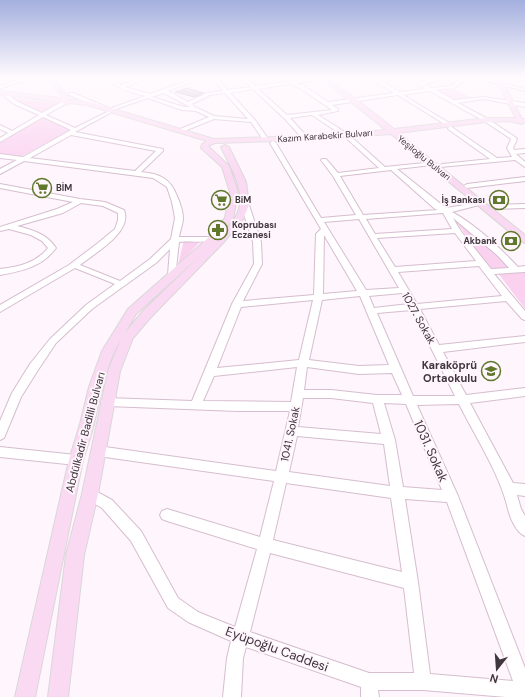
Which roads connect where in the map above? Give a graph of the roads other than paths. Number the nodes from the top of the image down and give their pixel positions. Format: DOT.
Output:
graph roads {
  1 [pos="29,110"];
  2 [pos="52,110"];
  3 [pos="108,110"];
  4 [pos="198,110"];
  5 [pos="242,110"];
  6 [pos="278,110"];
  7 [pos="335,110"];
  8 [pos="368,110"];
  9 [pos="424,110"];
  10 [pos="467,110"];
  11 [pos="515,110"];
  12 [pos="313,114"];
  13 [pos="42,116"];
  14 [pos="213,117"];
  15 [pos="286,117"];
  16 [pos="253,121"];
  17 [pos="488,121"];
  18 [pos="523,121"];
  19 [pos="450,126"];
  20 [pos="0,127"];
  21 [pos="180,131"];
  22 [pos="72,132"];
  23 [pos="12,133"];
  24 [pos="397,133"];
  25 [pos="347,136"];
  26 [pos="305,138"];
  27 [pos="0,140"];
  28 [pos="270,142"];
  29 [pos="216,145"];
  30 [pos="525,151"];
  31 [pos="513,153"];
  32 [pos="0,156"];
  33 [pos="24,159"];
  34 [pos="324,160"];
  35 [pos="496,160"];
  36 [pos="432,163"];
  37 [pos="442,166"];
  38 [pos="525,166"];
  39 [pos="392,168"];
  40 [pos="384,169"];
  41 [pos="0,172"];
  42 [pos="136,173"];
  43 [pos="336,175"];
  44 [pos="525,179"];
  45 [pos="0,186"];
  46 [pos="467,186"];
  47 [pos="80,202"];
  48 [pos="481,203"];
  49 [pos="245,205"];
  50 [pos="525,206"];
  51 [pos="495,207"];
  52 [pos="445,211"];
  53 [pos="361,217"];
  54 [pos="321,225"];
  55 [pos="3,228"];
  56 [pos="457,231"];
  57 [pos="525,232"];
  58 [pos="372,236"];
  59 [pos="211,239"];
  60 [pos="175,240"];
  61 [pos="525,240"];
  62 [pos="482,263"];
  63 [pos="74,265"];
  64 [pos="515,269"];
  65 [pos="525,269"];
  66 [pos="393,270"];
  67 [pos="0,272"];
  68 [pos="488,272"];
  69 [pos="172,275"];
  70 [pos="121,284"];
  71 [pos="404,290"];
  72 [pos="363,293"];
  73 [pos="318,297"];
  74 [pos="508,298"];
  75 [pos="237,304"];
  76 [pos="414,306"];
  77 [pos="0,309"];
  78 [pos="371,311"];
  79 [pos="525,317"];
  80 [pos="525,339"];
  81 [pos="436,349"];
  82 [pos="303,363"];
  83 [pos="396,369"];
  84 [pos="210,373"];
  85 [pos="525,392"];
  86 [pos="377,399"];
  87 [pos="297,400"];
  88 [pos="409,400"];
  89 [pos="462,400"];
  90 [pos="107,402"];
  91 [pos="196,404"];
  92 [pos="292,431"];
  93 [pos="0,435"];
  94 [pos="389,440"];
  95 [pos="98,451"];
  96 [pos="0,452"];
  97 [pos="76,460"];
  98 [pos="281,476"];
  99 [pos="509,489"];
  100 [pos="525,490"];
  101 [pos="396,493"];
  102 [pos="90,494"];
  103 [pos="451,496"];
  104 [pos="167,515"];
  105 [pos="525,529"];
  106 [pos="266,545"];
  107 [pos="411,582"];
  108 [pos="240,637"];
  109 [pos="424,682"];
  110 [pos="370,689"];
  111 [pos="525,690"];
  112 [pos="26,697"];
  113 [pos="58,697"];
  114 [pos="232,697"];
  1 -- 13 [label="street"];
  2 -- 13 [label="street"];
  3 -- 21 [label="main road, Abdülkadir Badilli Bulvarı"];
  3 -- 22 [label="street"];
  3 -- 29 [label="main road, Abdülkadir Badilli Bulvarı"];
  4 -- 14 [label="street"];
  5 -- 16 [label="street, 1031. Sokak"];
  6 -- 15 [label="street"];
  7 -- 12 [label="street"];
  8 -- 24 [label="main road, Yeşiloğlu Bulvarı"];
  9 -- 19 [label="street"];
  10 -- 17 [label="street"];
  11 -- 18 [label="main road"];
  12 -- 15 [label="street"];
  12 -- 25 [label="street"];
  13 -- 22 [label="street"];
  13 -- 23 [label="street"];
  14 -- 16 [label="street"];
  14 -- 21 [label="street"];
  15 -- 26 [label="street"];
  16 -- 28 [label="street, 1031. Sokak"];
  17 -- 18 [label="main road, Kazım Karabekir Bulvarı"];
  17 -- 19 [label="main road, Kazım Karabekir Bulvarı"];
  17 -- 31 [label="street"];
  19 -- 24 [label="main road, Kazım Karabekir Bulvarı"];
  19 -- 35 [label="street"];
  20 -- 23 [label="street"];
  21 -- 29 [label="main road, Abdülkadir Badilli Bulvarı"];
  22 -- 33 [label="street"];
  22 -- 42 [label="street"];
  23 -- 27 [label="street"];
  24 -- 25 [label="main road, Kazım Karabekir Bulvarı"];
  24 -- 36 [label="main road, Yeşiloğlu Bulvarı"];
  24 -- 37 [label="main road, Yeşiloğlu Bulvarı"];
  25 -- 26 [label="main road, Kazım Karabekir Bulvarı"];
  25 -- 28 [label="main road, Kazım Karabekir Bulvarı"];
  25 -- 40 [label="street"];
  26 -- 28 [label="main road, Kazım Karabekir Bulvarı"];
  28 -- 29 [label="main road, Kazım Karabekir Bulvarı"];
  28 -- 54 [label="street, 1031. Sokak"];
  29 -- 49 [label="main road"];
  29 -- 59 [label="main road, Abdülkadir Badilli Bulvarı"];
  30 -- 31 [label="street"];
  31 -- 35 [label="street"];
  31 -- 38 [label="street"];
  32 -- 33 [label="street"];
  33 -- 41 [label="street"];
  33 -- 42 [label="street"];
  34 -- 43 [label="street, 1027. Sokak"];
  35 -- 37 [label="street"];
  36 -- 39 [label="street"];
  36 -- 48 [label="main road, Yeşiloğlu Bulvarı"];
  37 -- 46 [label="main road, Yeşiloğlu Bulvarı"];
  39 -- 40 [label="street"];
  39 -- 52 [label="street"];
  40 -- 43 [label="street"];
  42 -- 60 [label="street"];
  43 -- 53 [label="street, 1027. Sokak"];
  44 -- 46 [label="street"];
  45 -- 47 [label="street"];
  46 -- 51 [label="main road, Yeşiloğlu Bulvarı"];
  47 -- 55 [label="street"];
  47 -- 63 [label="street"];
  48 -- 52 [label="street"];
  48 -- 61 [label="main road, Yeşiloğlu Bulvarı"];
  49 -- 75 [label="street"];
  49 -- 90 [label="main road, Abdülkadir Badilli Bulvarı"];
  50 -- 51 [label="street"];
  51 -- 57 [label="main road, Yeşiloğlu Bulvarı"];
  52 -- 53 [label="street"];
  52 -- 56 [label="street"];
  52 -- 64 [label="street"];
  53 -- 54 [label="street"];
  53 -- 58 [label="street, 1027. Sokak"];
  54 -- 72 [label="street, 1031. Sokak"];
  54 -- 73 [label="street, 1041. Sokak"];
  55 -- 67 [label="street"];
  56 -- 58 [label="street"];
  56 -- 62 [label="street"];
  58 -- 66 [label="street, 1027. Sokak"];
  59 -- 60 [label="street"];
  59 -- 69 [label="main road, Abdülkadir Badilli Bulvarı"];
  60 -- 69 [label="street"];
  60 -- 70 [label="street"];
  62 -- 66 [label="street"];
  62 -- 68 [label="street"];
  63 -- 70 [label="street"];
  63 -- 77 [label="street"];
  64 -- 65 [label="street"];
  64 -- 68 [label="street"];
  66 -- 71 [label="street, 1027. Sokak"];
  68 -- 74 [label="street"];
  69 -- 97 [label="main road, Abdülkadir Badilli Bulvarı"];
  70 -- 93 [label="street"];
  71 -- 72 [label="street"];
  71 -- 76 [label="street, 1027. Sokak"];
  72 -- 73 [label="street"];
  72 -- 78 [label="street, 1031. Sokak"];
  73 -- 75 [label="street"];
  73 -- 82 [label="street, 1041. Sokak"];
  74 -- 76 [label="street"];
  74 -- 79 [label="street"];
  75 -- 84 [label="street"];
  76 -- 78 [label="street"];
  76 -- 81 [label="street, 1027. Sokak"];
  78 -- 83 [label="street, 1031. Sokak"];
  80 -- 81 [label="street"];
  81 -- 89 [label="street, 1027. Sokak"];
  82 -- 83 [label="street"];
  82 -- 84 [label="street"];
  82 -- 87 [label="street, 1041. Sokak"];
  83 -- 88 [label="street, 1031. Sokak"];
  84 -- 91 [label="street"];
  85 -- 89 [label="street"];
  86 -- 87 [label="street"];
  86 -- 88 [label="street"];
  86 -- 94 [label="street"];
  87 -- 91 [label="street"];
  87 -- 92 [label="street, 1041. Sokak"];
  88 -- 89 [label="street"];
  88 -- 103 [label="street, 1031. Sokak"];
  89 -- 99 [label="street, 1027. Sokak"];
  90 -- 91 [label="street"];
  90 -- 95 [label="main road, Abdülkadir Badilli Bulvarı"];
  92 -- 94 [label="street"];
  92 -- 98 [label="street, 1041. Sokak"];
  94 -- 101 [label="street"];
  95 -- 98 [label="street"];
  95 -- 102 [label="main road, Abdülkadir Badilli Bulvarı"];
  96 -- 97 [label="street"];
  97 -- 112 [label="main road, Abdülkadir Badilli Bulvarı"];
  98 -- 101 [label="street"];
  98 -- 106 [label="street, 1041. Sokak"];
  99 -- 100 [label="street"];
  99 -- 105 [label="street, 1027. Sokak"];
  101 -- 103 [label="street"];
  101 -- 107 [label="street"];
  102 -- 108 [label="street, Eyüpoğlu Caddesi"];
  102 -- 113 [label="main road, Abdülkadir Badilli Bulvarı"];
  103 -- 111 [label="street, 1031. Sokak"];
  104 -- 106 [label="street"];
  106 -- 107 [label="street"];
  106 -- 108 [label="street, 1041. Sokak"];
  107 -- 109 [label="street"];
  108 -- 110 [label="street, Eyüpoğlu Caddesi"];
  108 -- 114 [label="street, 1041. Sokak"];
  109 -- 110 [label="street, Eyüpoğlu Caddesi"];
  109 -- 111 [label="street, Eyüpoğlu Caddesi"];
}
